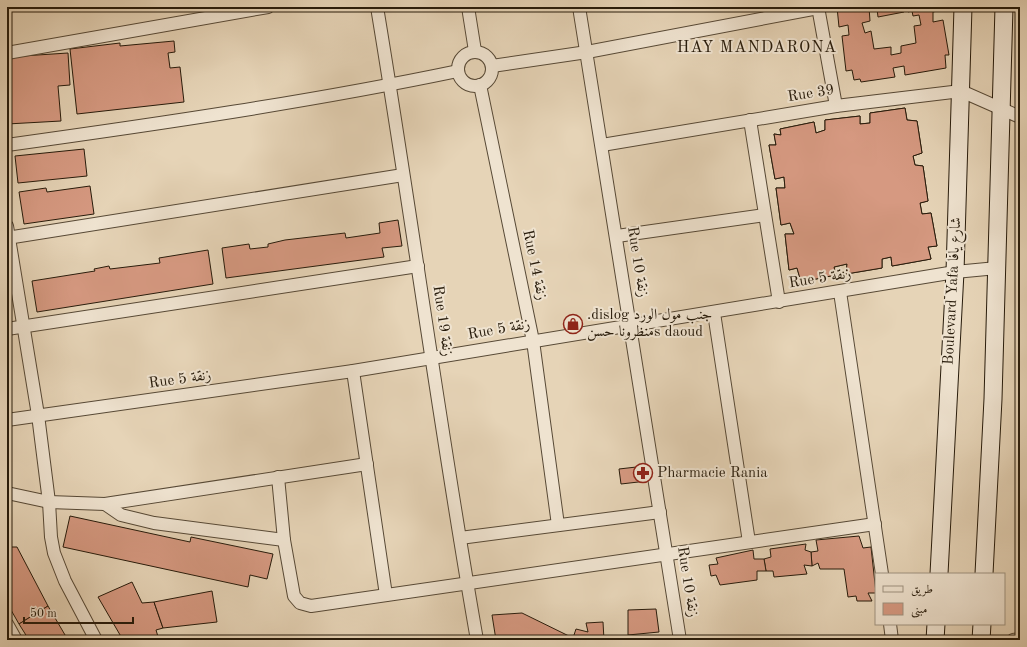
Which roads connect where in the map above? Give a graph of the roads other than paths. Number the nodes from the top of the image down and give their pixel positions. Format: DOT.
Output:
graph roads {
  1 [pos="268,7"];
  2 [pos="377,7"];
  3 [pos="468,7"];
  4 [pos="579,7"];
  5 [pos="963,7"];
  6 [pos="1004,7"];
  7 [pos="818,8"];
  8 [pos="475,51"];
  9 [pos="587,52"];
  10 [pos="7,53"];
  11 [pos="492,66"];
  12 [pos="458,72"];
  13 [pos="390,85"];
  14 [pos="480,85"];
  15 [pos="961,91"];
  16 [pos="836,106"];
  17 [pos="1002,108"];
  18 [pos="1020,117"];
  19 [pos="750,120"];
  20 [pos="7,145"];
  21 [pos="602,145"];
  22 [pos="403,175"];
  23 [pos="765,215"];
  24 [pos="8,234"];
  25 [pos="616,236"];
  26 [pos="418,266"];
  27 [pos="997,268"];
  28 [pos="955,272"];
  29 [pos="840,292"];
  30 [pos="779,302"];
  31 [pos="714,313"];
  32 [pos="630,325"];
  33 [pos="24,326"];
  34 [pos="7,329"];
  35 [pos="534,341"];
  36 [pos="431,358"];
  37 [pos="353,371"];
  38 [pos="38,415"];
  39 [pos="7,420"];
  40 [pos="367,464"];
  41 [pos="278,477"];
  42 [pos="7,493"];
  43 [pos="49,502"];
  44 [pos="106,504"];
  45 [pos="660,512"];
  46 [pos="875,524"];
  47 [pos="558,525"];
  48 [pos="460,538"];
  49 [pos="284,540"];
  50 [pos="749,542"];
  51 [pos="666,554"];
  52 [pos="882,573"];
  53 [pos="939,573"];
  54 [pos="984,573"];
  55 [pos="467,582"];
  56 [pos="386,595"];
  57 [pos="7,624"];
  58 [pos="890,625"];
  59 [pos="936,625"];
  60 [pos="982,625"];
  61 [pos="1020,639"];
  62 [pos="16,640"];
  63 [pos="96,640"];
  64 [pos="477,640"];
  65 [pos="680,640"];
  66 [pos="892,640"];
  67 [pos="936,640"];
  68 [pos="981,640"];
  69 [pos="1013,640"];
  1 -- 10 [label="street"];
  2 -- 13 [label="street, Rue 19 زنقة"];
  3 -- 8 [label="street"];
  4 -- 9 [label="street, Rue 10 زنقة"];
  5 -- 15 [label="street, Boulevard Yafa شارع يافا"];
  6 -- 17 [label="street"];
  7 -- 9 [label="street"];
  7 -- 16 [label="street"];
  8 -- 11 [label="street"];
  8 -- 12 [label="street"];
  9 -- 11 [label="street"];
  9 -- 21 [label="street, Rue 10 زنقة"];
  11 -- 14 [label="street"];
  12 -- 13 [label="street"];
  12 -- 14 [label="street"];
  13 -- 20 [label="street"];
  13 -- 22 [label="street, Rue 19 زنقة"];
  14 -- 35 [label="street, Rue 14 زنقة"];
  15 -- 16 [label="street, Rue 39"];
  15 -- 17 [label="street, Rue 39"];
  15 -- 28 [label="street, Boulevard Yafa شارع يافا"];
  16 -- 19 [label="street, Rue 39"];
  17 -- 18 [label="street, Rue 39"];
  17 -- 27 [label="street"];
  19 -- 21 [label="street, Rue 39"];
  19 -- 23 [label="street"];
  21 -- 25 [label="street, Rue 10 زنقة"];
  22 -- 24 [label="street"];
  22 -- 26 [label="street, Rue 19 زنقة"];
  23 -- 25 [label="street"];
  23 -- 30 [label="street"];
  24 -- 33 [label="street"];
  25 -- 32 [label="street, Rue 10 زنقة"];
  26 -- 33 [label="street"];
  26 -- 36 [label="street, Rue 19 زنقة"];
  27 -- 28 [label="street, Rue 5 زنقة"];
  27 -- 54 [label="street"];
  28 -- 29 [label="street, Rue 5 زنقة"];
  28 -- 53 [label="street, Boulevard Yafa شارع يافا"];
  29 -- 30 [label="street, Rue 5 زنقة"];
  29 -- 46 [label="street"];
  30 -- 31 [label="street, Rue 5 زنقة"];
  31 -- 32 [label="street, Rue 5 زنقة"];
  31 -- 50 [label="street"];
  32 -- 35 [label="street, Rue 5 زنقة"];
  32 -- 45 [label="street, Rue 10 زنقة"];
  33 -- 34 [label="street"];
  33 -- 38 [label="street"];
  35 -- 36 [label="street, Rue 5 زنقة"];
  35 -- 47 [label="street, Rue 14 زنقة"];
  36 -- 37 [label="street, Rue 5 زنقة"];
  36 -- 48 [label="street, Rue 19 زنقة"];
  37 -- 38 [label="street, Rue 5 زنقة"];
  37 -- 40 [label="street"];
  38 -- 39 [label="street, Rue 5 زنقة"];
  38 -- 43 [label="street"];
  40 -- 41 [label="street"];
  40 -- 56 [label="street"];
  41 -- 44 [label="street"];
  41 -- 49 [label="street"];
  42 -- 43 [label="street"];
  43 -- 44 [label="street"];
  43 -- 63 [label="street"];
  44 -- 49 [label="street"];
  45 -- 47 [label="street"];
  45 -- 51 [label="street, Rue 10 زنقة"];
  46 -- 50 [label="street"];
  46 -- 52 [label="street"];
  47 -- 48 [label="street"];
  48 -- 55 [label="street, Rue 19 زنقة"];
  49 -- 56 [label="street"];
  50 -- 51 [label="street"];
  51 -- 55 [label="street"];
  51 -- 65 [label="street, Rue 10 زنقة"];
  55 -- 56 [label="street"];
  55 -- 64 [label="street, Rue 19 زنقة"];
  57 -- 62 [label="street"];
  58 -- 66 [label="street"];
  59 -- 67 [label="street"];
  60 -- 68 [label="street"];
  61 -- 69 [label="street"];
}
